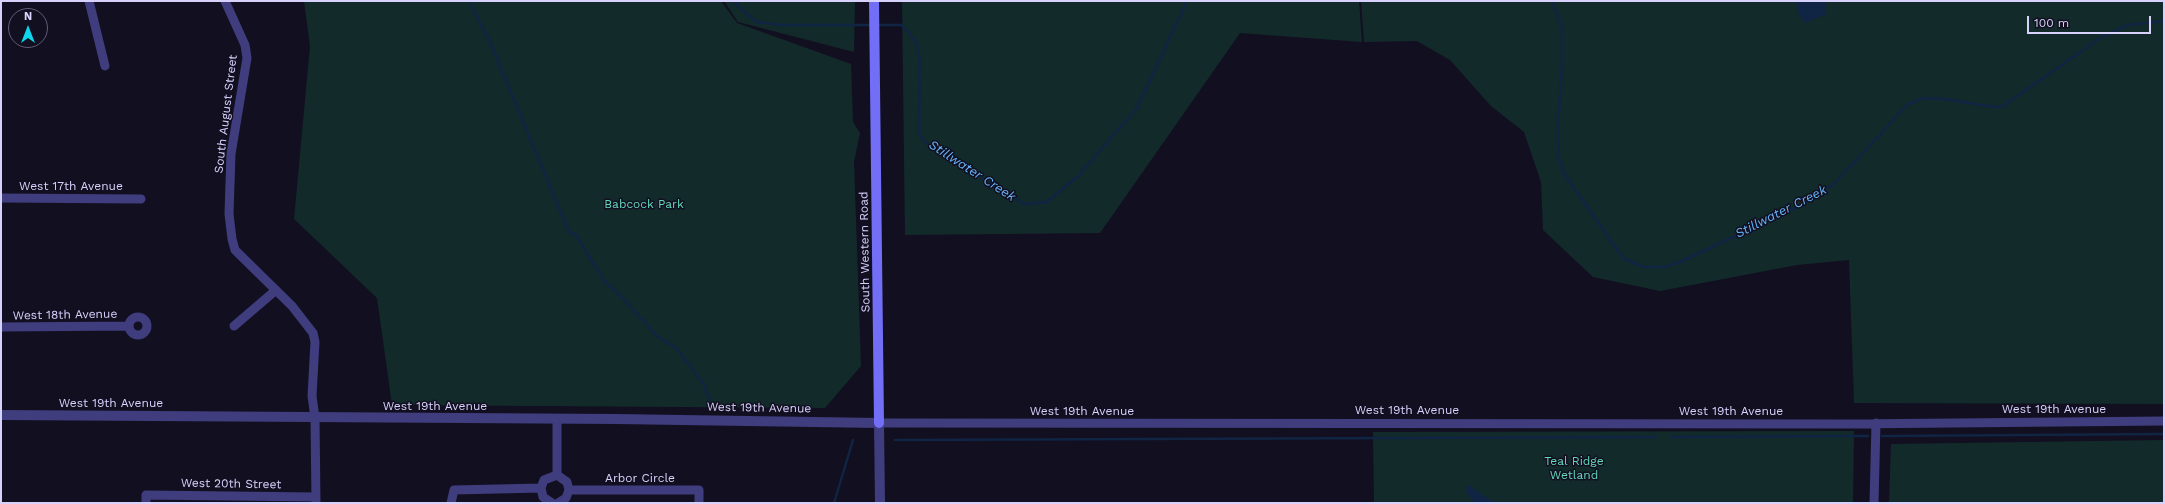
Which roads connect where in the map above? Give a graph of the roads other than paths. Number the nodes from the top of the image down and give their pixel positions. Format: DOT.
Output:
graph roads {
  1 [pos="89,1"];
  2 [pos="225,1"];
  3 [pos="874,1"];
  4 [pos="106,66"];
  5 [pos="1,198"];
  6 [pos="141,199"];
  7 [pos="276,290"];
  8 [pos="128,326"];
  9 [pos="234,326"];
  10 [pos="1,327"];
  11 [pos="1,415"];
  12 [pos="314,418"];
  13 [pos="557,419"];
  14 [pos="2164,421"];
  15 [pos="879,423"];
  16 [pos="1876,423"];
  17 [pos="557,475"];
  18 [pos="541,488"];
  19 [pos="569,490"];
  20 [pos="146,499"];
  21 [pos="316,500"];
  22 [pos="451,503"];
  23 [pos="552,503"];
  24 [pos="558,503"];
  25 [pos="699,503"];
  26 [pos="880,503"];
  27 [pos="1874,503"];
  1 -- 4 [label="street"];
  2 -- 7 [label="street, South August Street"];
  3 -- 15 [label="main road, South Western Road"];
  5 -- 6 [label="street, West 17th Avenue"];
  7 -- 9 [label="street"];
  7 -- 12 [label="street, South August Street"];
  8 -- 10 [label="street, West 18th Avenue"];
  11 -- 12 [label="street, West 19th Avenue"];
  12 -- 13 [label="street, West 19th Avenue"];
  12 -- 21 [label="street, South August Street"];
  13 -- 15 [label="street, West 19th Avenue"];
  13 -- 17 [label="street"];
  14 -- 16 [label="street, West 19th Avenue"];
  15 -- 16 [label="street, West 19th Avenue"];
  15 -- 26 [label="street, South Western Road"];
  16 -- 27 [label="street"];
  17 -- 18 [label="street"];
  17 -- 19 [label="street"];
  18 -- 22 [label="street"];
  18 -- 23 [label="street"];
  19 -- 24 [label="street"];
  19 -- 25 [label="street, Arbor Circle"];
  20 -- 21 [label="street, West 20th Street"];
}
